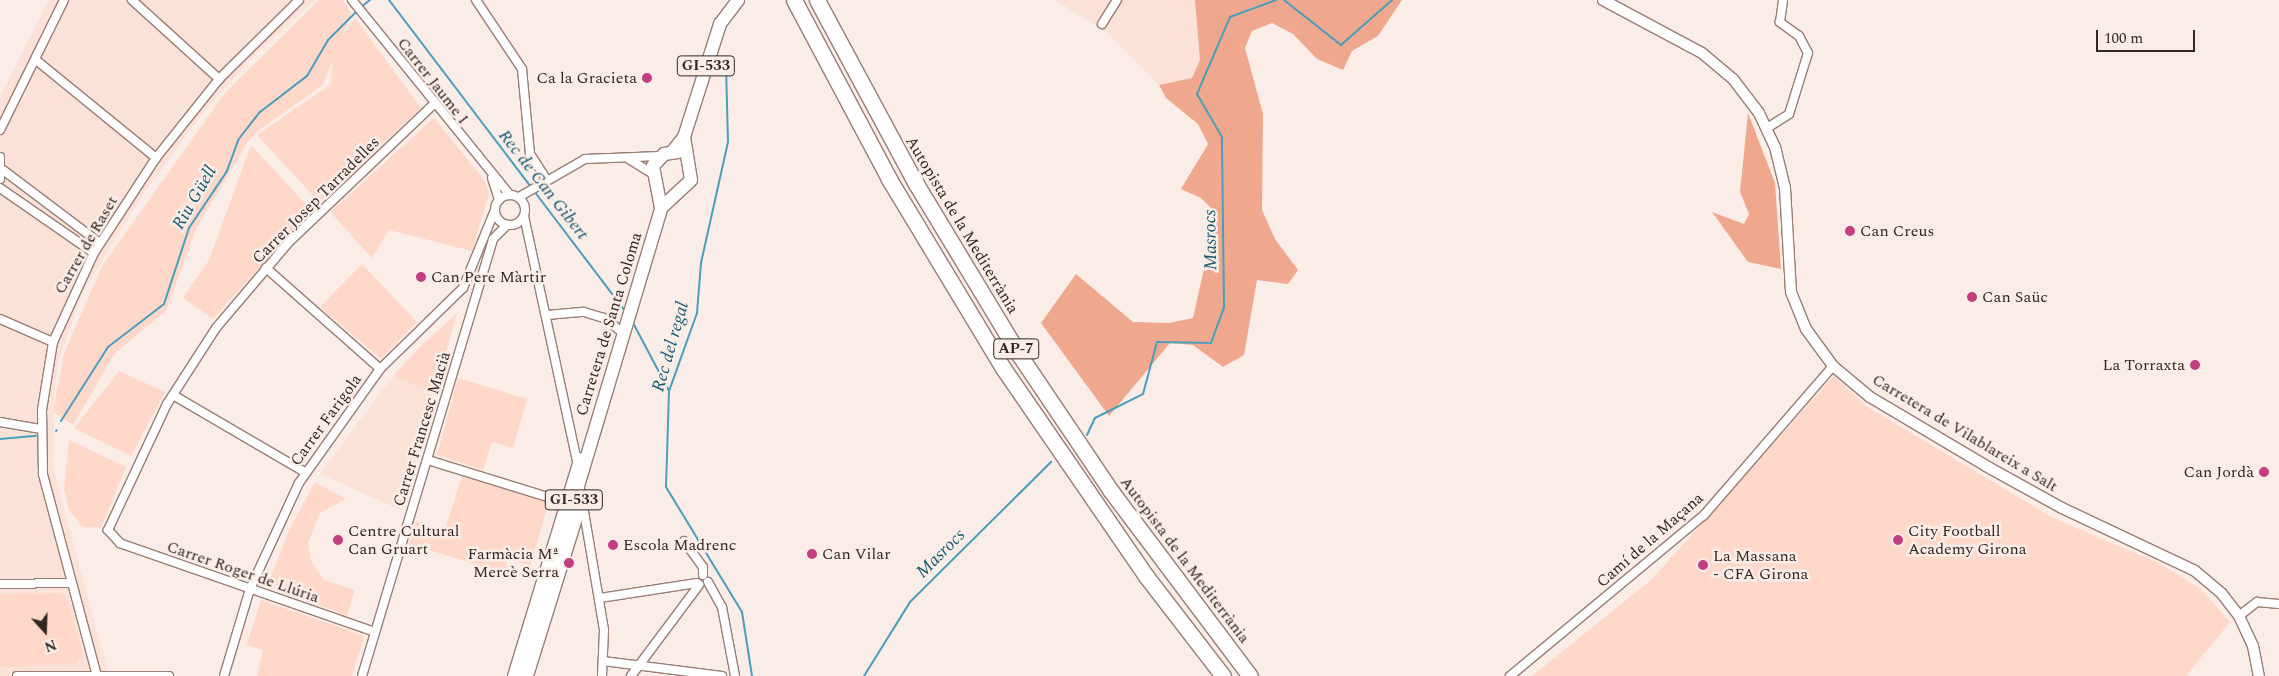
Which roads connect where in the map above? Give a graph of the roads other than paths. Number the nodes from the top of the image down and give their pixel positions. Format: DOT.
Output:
graph roads {
  1 [pos="64,0"];
  2 [pos="132,0"];
  3 [pos="299,0"];
  4 [pos="352,0"];
  5 [pos="476,0"];
  6 [pos="738,0"];
  7 [pos="794,0"];
  8 [pos="817,0"];
  9 [pos="1117,0"];
  10 [pos="1602,0"];
  11 [pos="1783,0"];
  12 [pos="1102,24"];
  13 [pos="36,60"];
  14 [pos="219,79"];
  15 [pos="434,104"];
  16 [pos="1767,128"];
  17 [pos="0,130"];
  18 [pos="684,137"];
  19 [pos="666,154"];
  20 [pos="0,157"];
  21 [pos="156,158"];
  22 [pos="628,158"];
  23 [pos="689,160"];
  24 [pos="3,170"];
  25 [pos="492,178"];
  26 [pos="0,179"];
  27 [pos="655,179"];
  28 [pos="544,181"];
  29 [pos="0,188"];
  30 [pos="676,192"];
  31 [pos="510,195"];
  32 [pos="499,200"];
  33 [pos="521,200"];
  34 [pos="661,208"];
  35 [pos="495,210"];
  36 [pos="524,216"];
  37 [pos="507,224"];
  38 [pos="100,243"];
  39 [pos="94,253"];
  40 [pos="266,268"];
  41 [pos="546,315"];
  42 [pos="0,319"];
  43 [pos="624,328"];
  44 [pos="53,342"];
  45 [pos="1833,366"];
  46 [pos="380,369"];
  47 [pos="173,395"];
  48 [pos="0,422"];
  49 [pos="41,429"];
  50 [pos="589,450"];
  51 [pos="428,460"];
  52 [pos="577,461"];
  53 [pos="305,472"];
  54 [pos="579,484"];
  55 [pos="564,502"];
  56 [pos="582,505"];
  57 [pos="108,530"];
  58 [pos="684,541"];
  59 [pos="703,574"];
  60 [pos="708,582"];
  61 [pos="70,583"];
  62 [pos="0,584"];
  63 [pos="698,584"];
  64 [pos="250,589"];
  65 [pos="600,598"];
  66 [pos="2279,604"];
  67 [pos="2239,616"];
  68 [pos="375,632"];
  69 [pos="603,661"];
  70 [pos="640,665"];
  71 [pos="96,675"];
  72 [pos="17,676"];
  73 [pos="169,676"];
  74 [pos="224,676"];
  75 [pos="362,676"];
  76 [pos="512,676"];
  77 [pos="520,676"];
  78 [pos="528,676"];
  79 [pos="602,676"];
  80 [pos="632,676"];
  81 [pos="722,676"];
  82 [pos="735,676"];
  83 [pos="1223,676"];
  84 [pos="1250,676"];
  85 [pos="1510,676"];
  86 [pos="2259,676"];
  1 -- 13 [label="street"];
  2 -- 14 [label="street"];
  3 -- 14 [label="street, Carrer de Raset"];
  4 -- 15 [label="street, Carrer Jaume I"];
  5 -- 28 [label="street"];
  6 -- 18 [label="main road, Carretera de Santa Coloma / GI-533"];
  7 -- 83 [label="highway, AP-7"];
  8 -- 84 [label="highway, Autopista de la Mediterrània / AP-7"];
  9 -- 12 [label="street"];
  10 -- 16 [label="street, Carretera de Vilablareix a Salt"];
  11 -- 16 [label="street"];
  13 -- 17 [label="street"];
  13 -- 21 [label="street"];
  14 -- 21 [label="street, Carrer de Raset"];
  15 -- 25 [label="street, Carrer Jaume I"];
  15 -- 40 [label="street, Carrer Josep Tarradelles"];
  16 -- 45 [label="street, Carretera de Vilablareix a Salt"];
  18 -- 19 [label="main road, Carretera de Santa Coloma / GI-533"];
  18 -- 23 [label="main road, Carretera de Santa Coloma / GI-533"];
  19 -- 22 [label="street"];
  19 -- 23 [label="main road"];
  19 -- 27 [label="main road, Carretera de Santa Coloma / GI-533"];
  20 -- 24 [label="street"];
  21 -- 38 [label="street, Carrer de Raset"];
  22 -- 27 [label="street"];
  22 -- 28 [label="street"];
  23 -- 30 [label="main road, Carretera de Santa Coloma / GI-533"];
  24 -- 26 [label="street"];
  24 -- 38 [label="street"];
  25 -- 31 [label="street, Carrer Jaume I"];
  25 -- 32 [label="street, Carrer Jaume I"];
  27 -- 30 [label="main road"];
  27 -- 34 [label="main road, Carretera de Santa Coloma / GI-533"];
  28 -- 33 [label="street"];
  29 -- 39 [label="street"];
  30 -- 34 [label="main road, Carretera de Santa Coloma / GI-533"];
  31 -- 32 [label="street"];
  31 -- 33 [label="street"];
  32 -- 35 [label="street"];
  33 -- 36 [label="street"];
  34 -- 43 [label="main road, Carretera de Santa Coloma / GI-533"];
  35 -- 37 [label="street"];
  35 -- 46 [label="street, Carrer Farigola"];
  36 -- 37 [label="street"];
  36 -- 41 [label="street"];
  37 -- 51 [label="street, Carrer Francesc Macià"];
  38 -- 39 [label="street, Carrer de Raset"];
  39 -- 44 [label="street, Carrer de Raset"];
  40 -- 46 [label="street"];
  40 -- 47 [label="street, Carrer Josep Tarradelles"];
  41 -- 43 [label="street"];
  41 -- 52 [label="street"];
  42 -- 44 [label="street"];
  43 -- 50 [label="main road, Carretera de Santa Coloma / GI-533"];
  44 -- 49 [label="street, Carrer de Raset"];
  45 -- 67 [label="street, Carretera de Vilablareix a Salt"];
  45 -- 85 [label="street, Camí de la Maçana"];
  46 -- 53 [label="street, Carrer Farigola"];
  47 -- 53 [label="street"];
  47 -- 57 [label="street, Carrer Josep Tarradelles"];
  48 -- 49 [label="street"];
  49 -- 61 [label="street, Carrer de Raset"];
  50 -- 52 [label="street"];
  50 -- 54 [label="main road, Carretera de Santa Coloma / GI-533"];
  51 -- 55 [label="street"];
  51 -- 68 [label="street, Carrer Francesc Macià"];
  52 -- 55 [label="street"];
  53 -- 64 [label="street, Carrer Farigola"];
  54 -- 56 [label="street"];
  54 -- 77 [label="main road, Carretera de Santa Coloma / GI-533"];
  55 -- 76 [label="street"];
  56 -- 65 [label="street"];
  56 -- 78 [label="street"];
  57 -- 64 [label="street, Carrer Roger de Llúria"];
  58 -- 59 [label="street"];
  59 -- 60 [label="street"];
  59 -- 63 [label="street"];
  60 -- 63 [label="street"];
  60 -- 82 [label="street"];
  61 -- 62 [label="street"];
  61 -- 71 [label="street, Carrer de Raset"];
  63 -- 65 [label="street"];
  63 -- 70 [label="street"];
  64 -- 68 [label="street, Carrer Roger de Llúria"];
  64 -- 74 [label="street, Carrer Farigola"];
  65 -- 69 [label="street"];
  66 -- 67 [label="street"];
  67 -- 86 [label="street, Carretera de Vilablareix a Salt"];
  68 -- 75 [label="street, Carrer Francesc Macià"];
  69 -- 70 [label="street"];
  69 -- 79 [label="street"];
  70 -- 80 [label="street"];
  70 -- 81 [label="street"];
  71 -- 72 [label="street"];
  71 -- 73 [label="street"];
}
